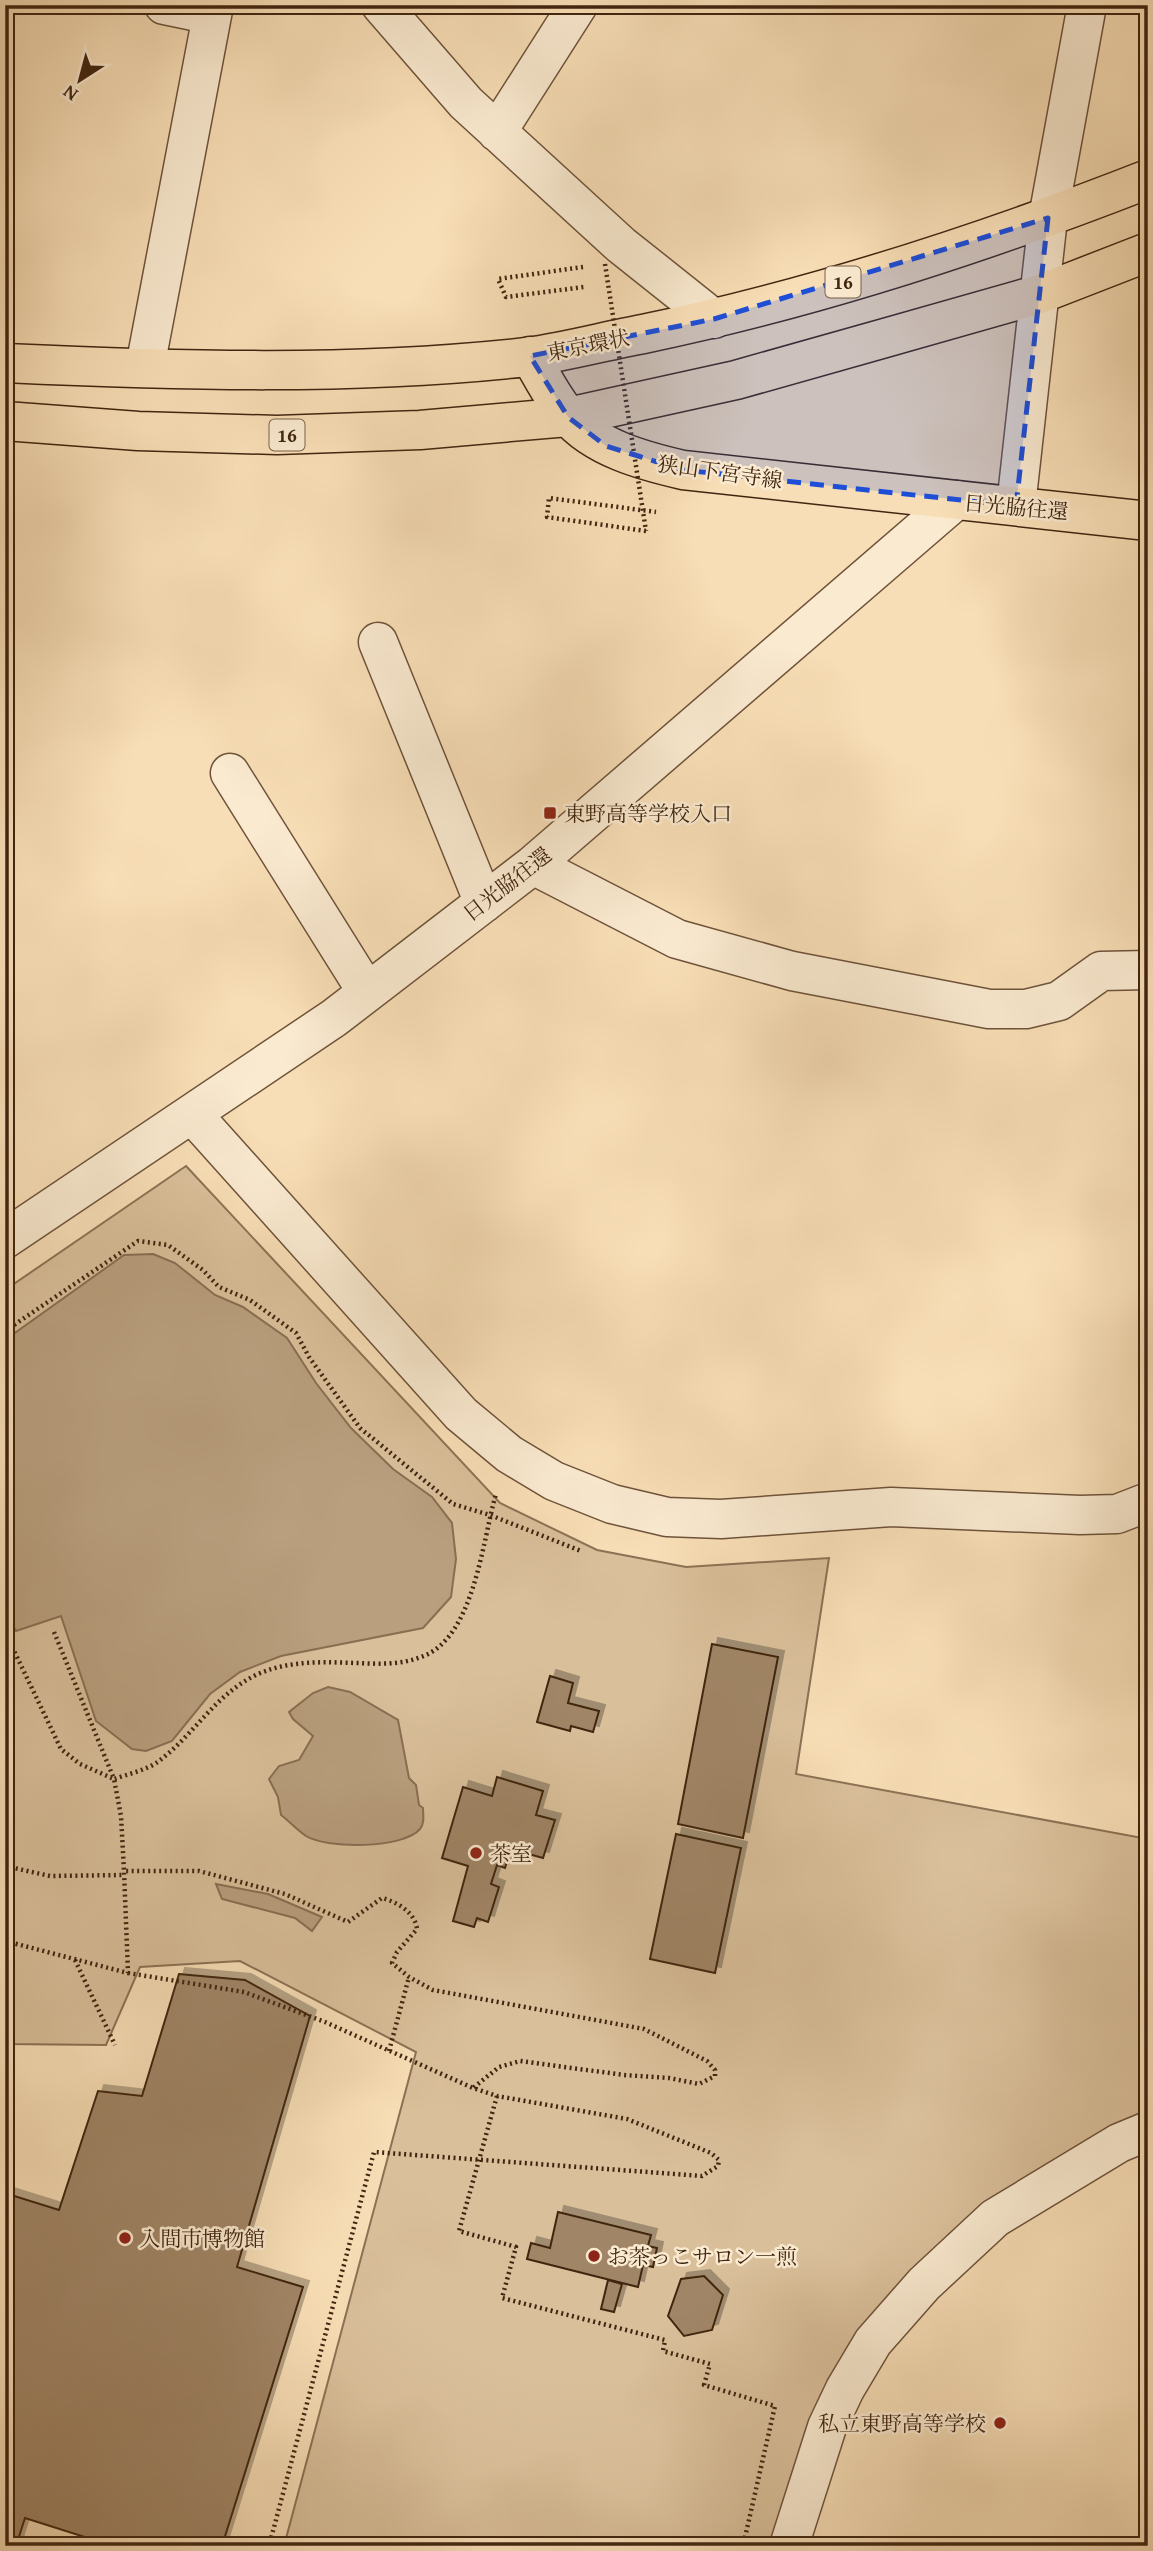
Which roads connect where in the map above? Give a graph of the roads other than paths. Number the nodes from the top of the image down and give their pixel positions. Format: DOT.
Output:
graph roads {
  1 [pos="164,5"];
  2 [pos="382,5"];
  3 [pos="578,5"];
  4 [pos="1087,5"];
  5 [pos="213,10"];
  6 [pos="497,132"];
  7 [pos="1148,179"];
  8 [pos="1048,218"];
  9 [pos="1148,253"];
  10 [pos="1040,294"];
  11 [pos="714,319"];
  12 [pos="530,356"];
  13 [pos="5,363"];
  14 [pos="145,367"];
  15 [pos="568,417"];
  16 [pos="5,421"];
  17 [pos="956,500"];
  18 [pos="1016,506"];
  19 [pos="1148,521"];
  20 [pos="378,642"];
  21 [pos="230,773"];
  22 [pos="533,865"];
  23 [pos="484,903"];
  24 [pos="1148,970"];
  25 [pos="367,992"];
  26 [pos="192,1115"];
  27 [pos="5,1239"];
  28 [pos="1148,1502"];
  29 [pos="1148,2131"];
  30 [pos="789,2546"];
  1 -- 5 [label="street"];
  2 -- 6 [label="street"];
  3 -- 6 [label="street"];
  4 -- 8 [label="street"];
  5 -- 14 [label="street"];
  6 -- 11 [label="street"];
  7 -- 8 [label="main road, 東京環状 / 16"];
  8 -- 10 [label="street"];
  8 -- 11 [label="main road, 東京環状 / 16"];
  9 -- 10 [label="main road, 16"];
  10 -- 15 [label="main road, 16"];
  10 -- 18 [label="street"];
  11 -- 12 [label="main road, 東京環状 / 16"];
  12 -- 14 [label="main road, 東京環状 / 16"];
  12 -- 15 [label="main road, 狭山下宮寺線"];
  13 -- 14 [label="main road, 東京環状 / 16"];
  15 -- 16 [label="main road, 16"];
  15 -- 17 [label="main road, 狭山下宮寺線"];
  17 -- 18 [label="main road, 日光脇往還"];
  17 -- 22 [label="street, 日光脇往還"];
  18 -- 19 [label="main road, 日光脇往還"];
  20 -- 23 [label="street"];
  21 -- 25 [label="street"];
  22 -- 23 [label="street, 日光脇往還"];
  22 -- 24 [label="street"];
  23 -- 25 [label="street, 日光脇往還"];
  25 -- 26 [label="street, 日光脇往還"];
  26 -- 27 [label="street, 日光脇往還"];
  26 -- 28 [label="street"];
  29 -- 30 [label="street"];
}
